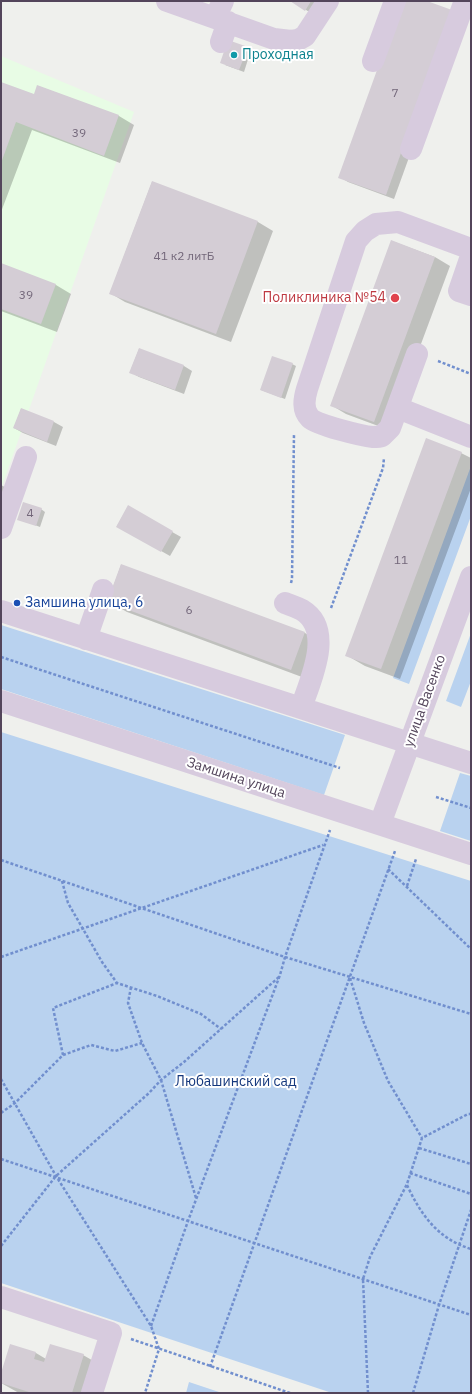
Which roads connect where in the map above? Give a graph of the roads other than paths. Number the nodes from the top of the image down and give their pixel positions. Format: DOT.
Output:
graph roads {
  1 [pos="167,1"];
  2 [pos="328,1"];
  3 [pos="395,1"];
  4 [pos="460,3"];
  5 [pos="222,21"];
  6 [pos="373,61"];
  7 [pos="411,149"];
  8 [pos="471,249"];
  9 [pos="471,256"];
  10 [pos="471,295"];
  11 [pos="417,354"];
  12 [pos="398,408"];
  13 [pos="471,437"];
  14 [pos="26,457"];
  15 [pos="1,528"];
  16 [pos="471,577"];
  17 [pos="103,590"];
  18 [pos="285,603"];
  19 [pos="1,611"];
  20 [pos="86,639"];
  21 [pos="1,702"];
  22 [pos="301,708"];
  23 [pos="410,743"];
  24 [pos="471,763"];
  25 [pos="380,824"];
  26 [pos="471,854"];
  27 [pos="1,1297"];
  28 [pos="92,1393"];
  1 -- 5 [label="street"];
  2 -- 5 [label="street"];
  3 -- 6 [label="street"];
  4 -- 7 [label="street"];
  8 -- 12 [label="street"];
  9 -- 10 [label="street"];
  11 -- 12 [label="street"];
  12 -- 13 [label="street"];
  14 -- 15 [label="street"];
  16 -- 23 [label="street, улица Васенко"];
  17 -- 20 [label="street"];
  18 -- 22 [label="street"];
  19 -- 20 [label="street"];
  20 -- 22 [label="street"];
  21 -- 25 [label="street, Замшина улица"];
  22 -- 23 [label="street"];
  23 -- 24 [label="street"];
  23 -- 25 [label="street, улица Васенко"];
  25 -- 26 [label="street, Замшина улица"];
  27 -- 28 [label="street"];
}
